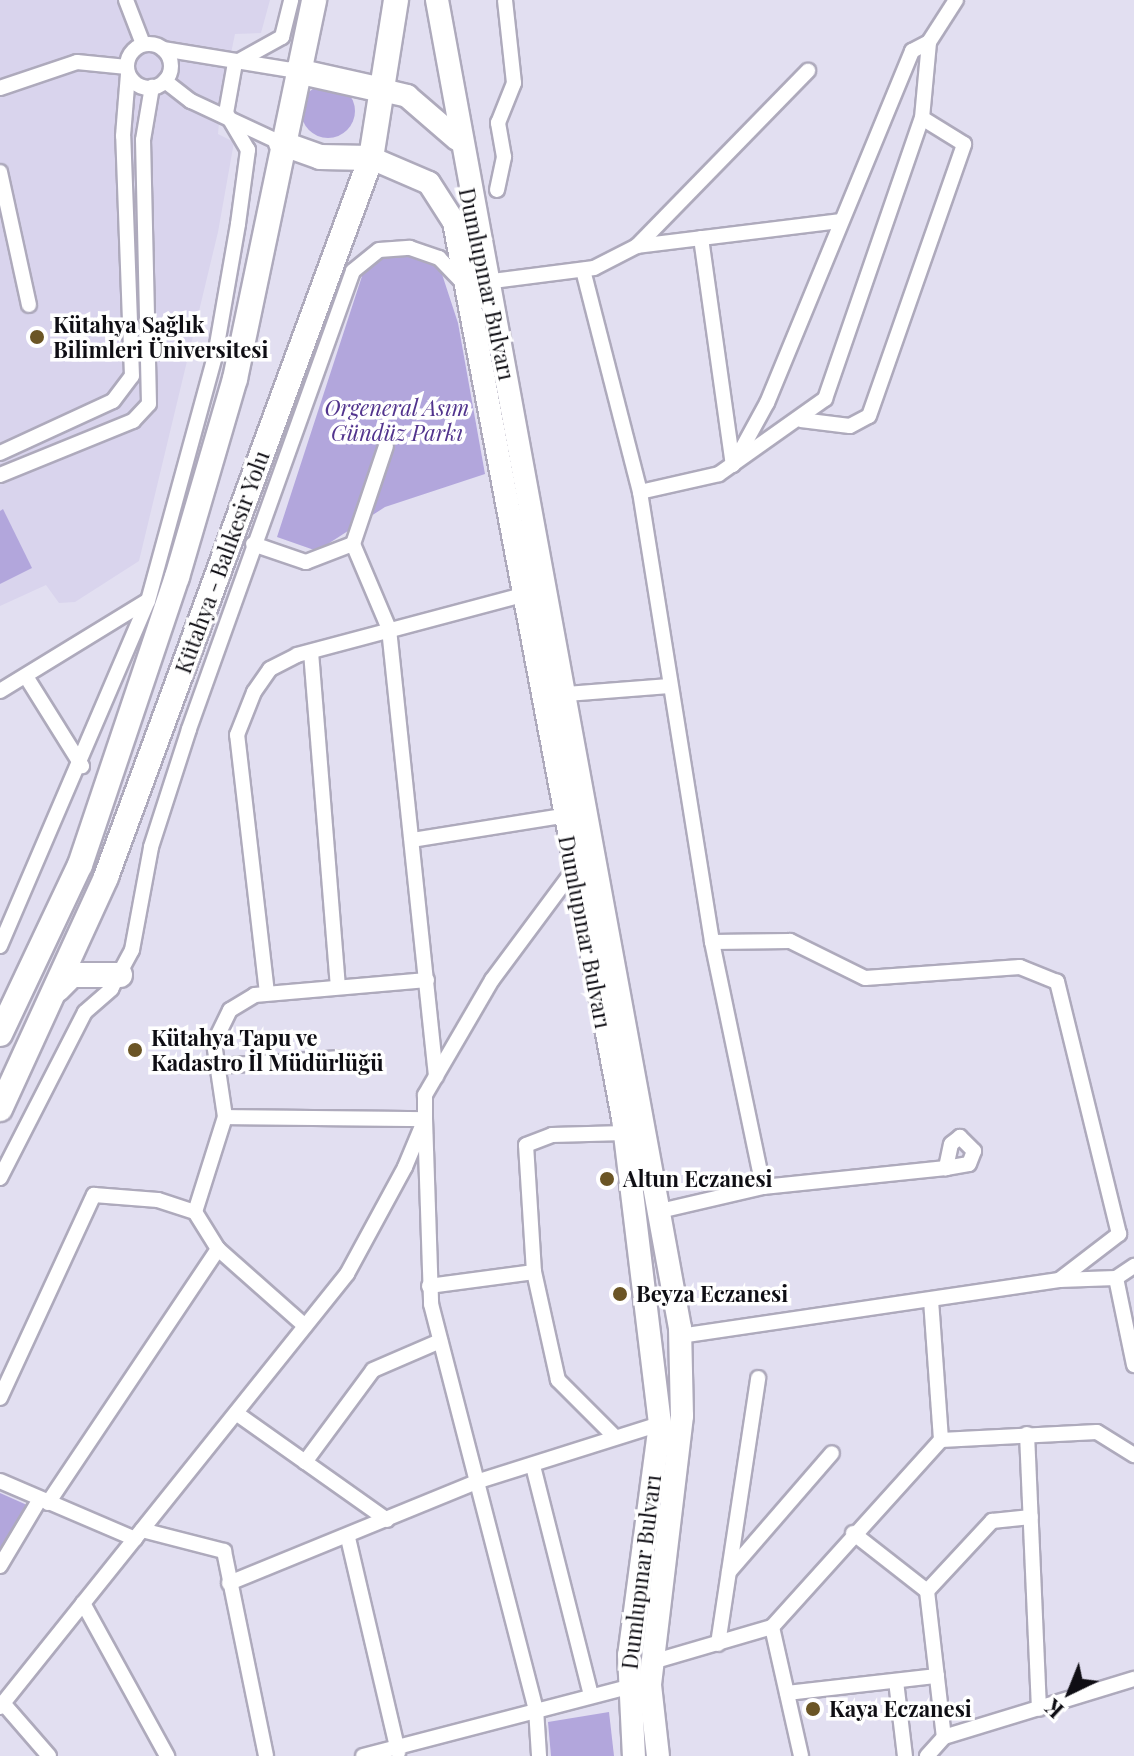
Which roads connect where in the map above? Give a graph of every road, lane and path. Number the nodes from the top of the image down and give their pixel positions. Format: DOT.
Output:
graph roads {
  1 [pos="126,0"];
  2 [pos="291,0"];
  3 [pos="314,0"];
  4 [pos="396,0"];
  5 [pos="437,0"];
  6 [pos="505,0"];
  7 [pos="956,0"];
  8 [pos="929,42"];
  9 [pos="143,44"];
  10 [pos="163,49"];
  11 [pos="235,63"];
  12 [pos="128,70"];
  13 [pos="297,71"];
  14 [pos="808,71"];
  15 [pos="159,84"];
  16 [pos="0,88"];
  17 [pos="382,90"];
  18 [pos="226,113"];
  19 [pos="922,118"];
  20 [pos="273,139"];
  21 [pos="457,139"];
  22 [pos="248,150"];
  23 [pos="371,158"];
  24 [pos="0,172"];
  25 [pos="497,190"];
  26 [pos="840,221"];
  27 [pos="701,238"];
  28 [pos="637,246"];
  29 [pos="583,270"];
  30 [pos="476,284"];
  31 [pos="29,305"];
  32 [pos="801,420"];
  33 [pos="386,446"];
  34 [pos="0,453"];
  35 [pos="733,465"];
  36 [pos="0,475"];
  37 [pos="640,492"];
  38 [pos="253,544"];
  39 [pos="353,544"];
  40 [pos="527,594"];
  41 [pos="148,601"];
  42 [pos="389,629"];
  43 [pos="311,652"];
  44 [pos="27,678"];
  45 [pos="669,686"];
  46 [pos="0,691"];
  47 [pos="567,694"];
  48 [pos="82,766"];
  49 [pos="562,816"];
  50 [pos="412,840"];
  51 [pos="573,871"];
  52 [pos="712,942"];
  53 [pos="0,946"];
  54 [pos="120,975"];
  55 [pos="427,980"];
  56 [pos="338,987"];
  57 [pos="58,989"];
  58 [pos="267,993"];
  59 [pos="0,1034"];
  60 [pos="337,1058"];
  61 [pos="218,1066"];
  62 [pos="436,1077"];
  63 [pos="0,1109"];
  64 [pos="225,1117"];
  65 [pos="425,1119"];
  66 [pos="625,1133"];
  67 [pos="946,1168"];
  68 [pos="0,1178"];
  69 [pos="763,1187"];
  70 [pos="660,1211"];
  71 [pos="195,1212"];
  72 [pos="218,1249"];
  73 [pos="1134,1266"];
  74 [pos="534,1272"];
  75 [pos="1116,1278"];
  76 [pos="1059,1280"];
  77 [pos="429,1286"];
  78 [pos="931,1300"];
  79 [pos="305,1326"];
  80 [pos="680,1336"];
  81 [pos="440,1341"];
  82 [pos="1134,1365"];
  83 [pos="758,1378"];
  84 [pos="0,1398"];
  85 [pos="236,1413"];
  86 [pos="660,1424"];
  87 [pos="1027,1434"];
  88 [pos="615,1437"];
  89 [pos="941,1440"];
  90 [pos="832,1453"];
  91 [pos="1134,1455"];
  92 [pos="305,1462"];
  93 [pos="533,1466"];
  94 [pos="0,1481"];
  95 [pos="479,1481"];
  96 [pos="44,1501"];
  97 [pos="1031,1517"];
  98 [pos="387,1520"];
  99 [pos="853,1533"];
  100 [pos="138,1534"];
  101 [pos="348,1538"];
  102 [pos="0,1566"];
  103 [pos="729,1572"];
  104 [pos="229,1583"];
  105 [pos="927,1591"];
  106 [pos="83,1603"];
  107 [pos="772,1627"];
  108 [pos="718,1644"];
  109 [pos="652,1662"];
  110 [pos="937,1676"];
  111 [pos="1134,1679"];
  112 [pos="896,1681"];
  113 [pos="628,1687"];
  114 [pos="787,1693"];
  115 [pos="591,1696"];
  116 [pos="2,1705"];
  117 [pos="536,1709"];
  118 [pos="1039,1709"];
  119 [pos="944,1737"];
  120 [pos="398,1751"];
  121 [pos="49,1756"];
  122 [pos="167,1756"];
  123 [pos="266,1756"];
  124 [pos="363,1756"];
  125 [pos="539,1756"];
  126 [pos="634,1756"];
  127 [pos="658,1756"];
  128 [pos="801,1756"];
  129 [pos="905,1756"];
  130 [pos="927,1756"];
  1 -- 9 [label="street"];
  2 -- 11 [label="street"];
  3 -- 13 [label="highway, Kütahya - Balıkesir Yolu"];
  4 -- 17 [label="highway, Kütahya - Balıkesir Yolu"];
  5 -- 21 [label="main road, Dumlupınar Bulvarı"];
  6 -- 25 [label="street"];
  7 -- 8 [label="street"];
  8 -- 19 [label="street"];
  8 -- 26 [label="street"];
  9 -- 10 [label="street"];
  9 -- 12 [label="street"];
  10 -- 11 [label="street"];
  10 -- 15 [label="street"];
  11 -- 13 [label="street"];
  11 -- 18 [label="street"];
  12 -- 15 [label="street"];
  12 -- 16 [label="street"];
  12 -- 34 [label="street"];
  13 -- 17 [label="highway"];
  13 -- 20 [label="highway, Kütahya - Balıkesir Yolu"];
  14 -- 28 [label="street"];
  15 -- 18 [label="street"];
  15 -- 36 [label="street"];
  17 -- 21 [label="main road"];
  17 -- 23 [label="highway, Kütahya - Balıkesir Yolu"];
  18 -- 20 [label="street"];
  18 -- 22 [label="street"];
  19 -- 32 [label="street"];
  19 -- 32 [label="street"];
  20 -- 22 [label="street"];
  20 -- 23 [label="highway"];
  20 -- 59 [label="highway, Kütahya - Balıkesir Yolu"];
  21 -- 30 [label="main road, Dumlupınar Bulvarı"];
  22 -- 41 [label="street"];
  23 -- 30 [label="main road, Dumlupınar Bulvarı"];
  23 -- 57 [label="highway, Kütahya - Balıkesir Yolu"];
  24 -- 31 [label="street"];
  26 -- 27 [label="street"];
  26 -- 35 [label="street"];
  27 -- 28 [label="street"];
  27 -- 35 [label="street"];
  28 -- 29 [label="street"];
  29 -- 30 [label="street"];
  29 -- 37 [label="street"];
  30 -- 38 [label="street"];
  30 -- 40 [label="main road, Dumlupınar Bulvarı"];
  30 -- 47 [label="main road, Dumlupınar Bulvarı"];
  32 -- 35 [label="street"];
  33 -- 39 [label="street"];
  35 -- 37 [label="street"];
  37 -- 45 [label="street"];
  38 -- 39 [label="street"];
  38 -- 54 [label="street"];
  39 -- 42 [label="street"];
  40 -- 42 [label="street"];
  40 -- 49 [label="main road, Dumlupınar Bulvarı"];
  41 -- 44 [label="street"];
  41 -- 48 [label="street"];
  42 -- 43 [label="street"];
  42 -- 50 [label="street"];
  43 -- 56 [label="street"];
  43 -- 58 [label="street"];
  44 -- 46 [label="street"];
  44 -- 48 [label="street"];
  45 -- 47 [label="street"];
  45 -- 52 [label="street"];
  47 -- 70 [label="main road, Dumlupınar Bulvarı"];
  48 -- 53 [label="street"];
  49 -- 50 [label="street"];
  49 -- 51 [label="main road, Dumlupınar Bulvarı"];
  50 -- 55 [label="street"];
  51 -- 62 [label="street"];
  51 -- 66 [label="main road, Dumlupınar Bulvarı"];
  52 -- 69 [label="street"];
  52 -- 76 [label="street"];
  54 -- 57 [label="highway"];
  54 -- 68 [label="street"];
  55 -- 56 [label="street"];
  55 -- 62 [label="street"];
  56 -- 58 [label="street"];
  57 -- 63 [label="highway, Kütahya - Balıkesir Yolu"];
  58 -- 61 [label="street"];
  60 -- 61 [label="street"];
  61 -- 64 [label="street"];
  62 -- 65 [label="street"];
  64 -- 65 [label="street"];
  64 -- 71 [label="street"];
  65 -- 77 [label="street"];
  65 -- 79 [label="street"];
  66 -- 74 [label="street"];
  66 -- 86 [label="main road, Dumlupınar Bulvarı"];
  67 -- 69 [label="street"];
  69 -- 70 [label="street"];
  70 -- 80 [label="main road, Dumlupınar Bulvarı"];
  71 -- 72 [label="street"];
  71 -- 84 [label="street"];
  72 -- 79 [label="street"];
  72 -- 96 [label="street"];
  73 -- 75 [label="street"];
  74 -- 77 [label="street"];
  74 -- 88 [label="street"];
  75 -- 76 [label="street"];
  75 -- 82 [label="street"];
  76 -- 78 [label="street"];
  77 -- 81 [label="street"];
  78 -- 80 [label="street"];
  78 -- 89 [label="street"];
  79 -- 85 [label="street"];
  80 -- 109 [label="main road, Dumlupınar Bulvarı"];
  81 -- 92 [label="street"];
  81 -- 95 [label="street"];
  83 -- 103 [label="street"];
  85 -- 92 [label="street"];
  85 -- 100 [label="street"];
  86 -- 88 [label="street"];
  86 -- 113 [label="main road, Dumlupınar Bulvarı"];
  87 -- 89 [label="street"];
  87 -- 91 [label="street"];
  87 -- 97 [label="street"];
  88 -- 93 [label="street"];
  89 -- 99 [label="street"];
  90 -- 103 [label="street"];
  92 -- 98 [label="street"];
  93 -- 95 [label="street"];
  93 -- 115 [label="street"];
  94 -- 96 [label="street"];
  95 -- 98 [label="street"];
  95 -- 117 [label="street"];
  96 -- 100 [label="street"];
  96 -- 102 [label="street"];
  97 -- 105 [label="street"];
  97 -- 118 [label="street"];
  98 -- 101 [label="street"];
  99 -- 105 [label="street"];
  99 -- 107 [label="street"];
  100 -- 104 [label="street"];
  100 -- 106 [label="street"];
  101 -- 104 [label="street"];
  101 -- 120 [label="street"];
  103 -- 108 [label="street"];
  104 -- 123 [label="street"];
  105 -- 110 [label="street"];
  106 -- 116 [label="street"];
  106 -- 122 [label="street"];
  107 -- 108 [label="street"];
  107 -- 114 [label="street"];
  108 -- 109 [label="street"];
  109 -- 127 [label="main road, Dumlupınar Bulvarı"];
  110 -- 112 [label="street"];
  110 -- 119 [label="street"];
  111 -- 118 [label="street"];
  112 -- 114 [label="street"];
  112 -- 129 [label="street"];
  113 -- 115 [label="street"];
  113 -- 126 [label="main road, Dumlupınar Bulvarı"];
  114 -- 128 [label="street"];
  115 -- 117 [label="street"];
  116 -- 121 [label="street"];
  117 -- 120 [label="street"];
  117 -- 125 [label="street"];
  118 -- 119 [label="street"];
  119 -- 130 [label="street"];
  120 -- 124 [label="street"];
}
